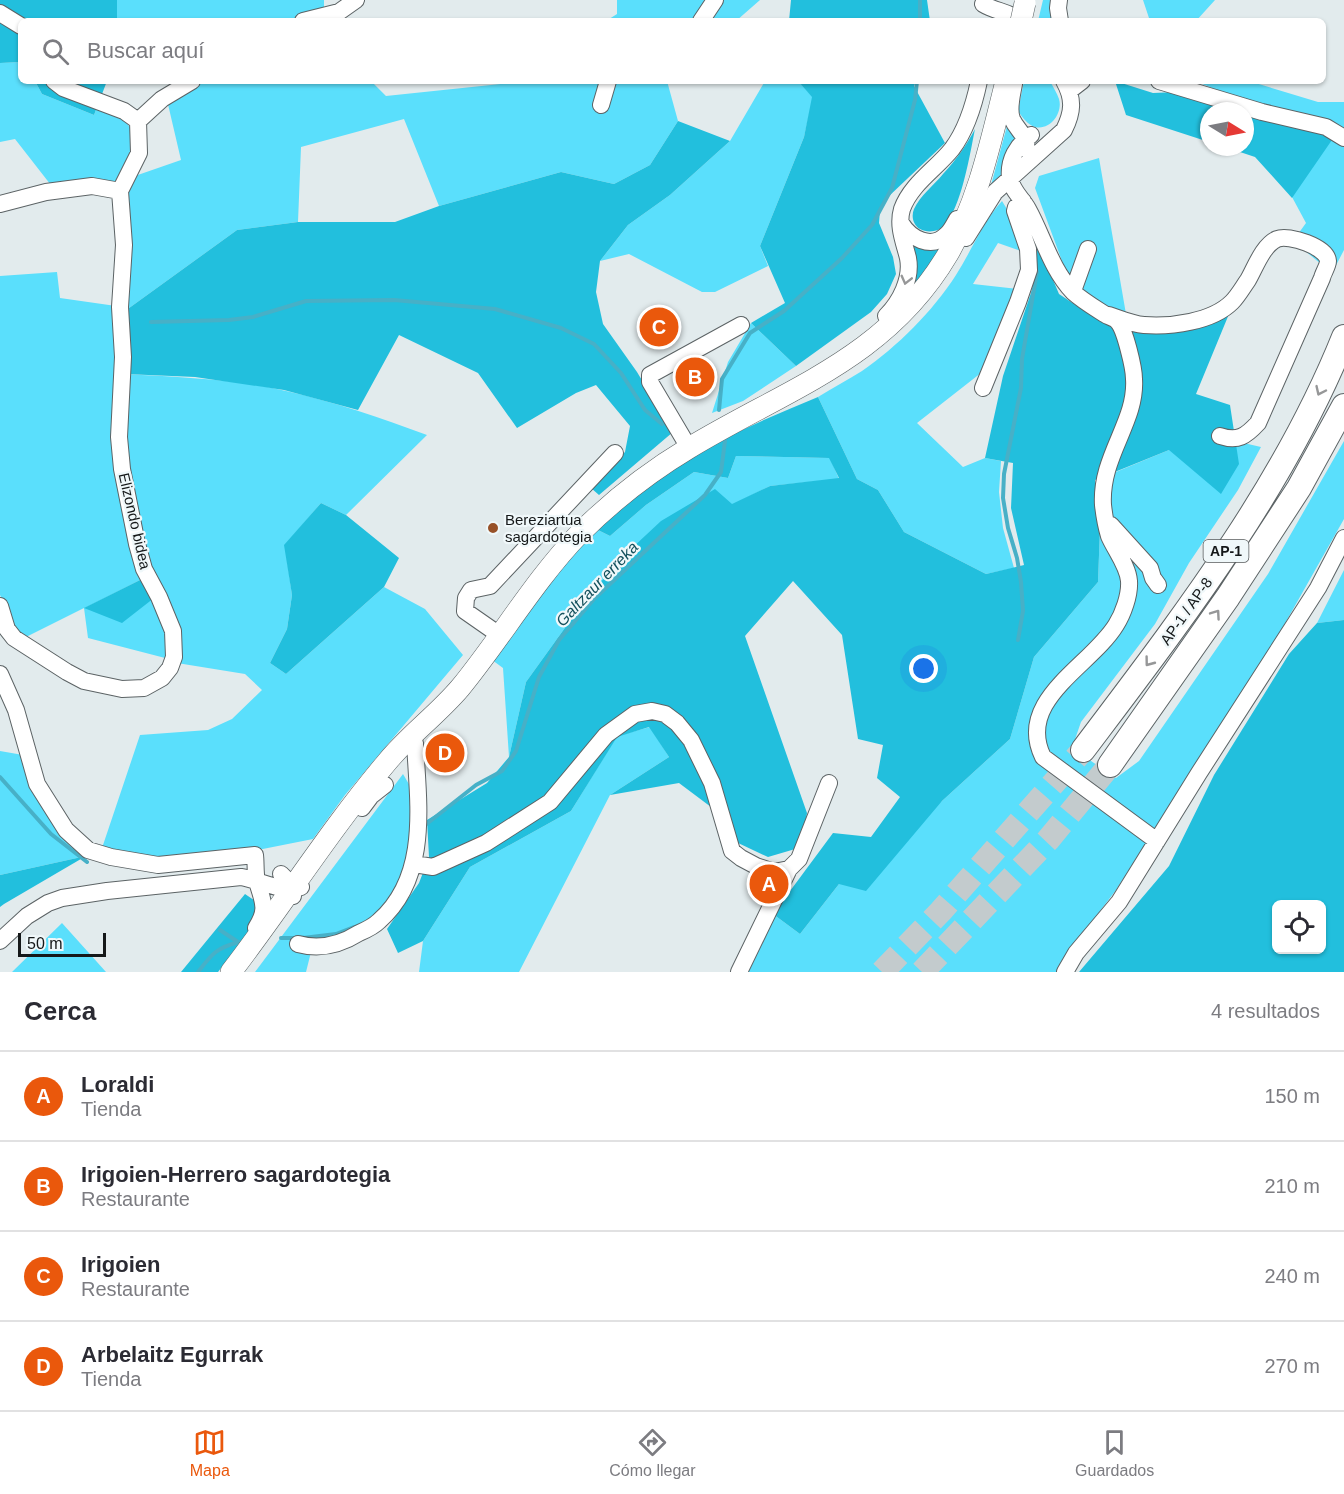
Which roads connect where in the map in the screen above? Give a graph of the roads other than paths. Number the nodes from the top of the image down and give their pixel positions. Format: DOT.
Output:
graph roads {
  1 [pos="356,0"];
  2 [pos="716,0"];
  3 [pos="1059,0"];
  4 [pos="0,13"];
  5 [pos="315,18"];
  6 [pos="703,18"];
  7 [pos="1060,18"];
  8 [pos="18,24"];
  9 [pos="58,84"];
  10 [pos="187,84"];
  11 [pos="607,84"];
  12 [pos="978,84"];
  13 [pos="995,84"];
  14 [pos="1005,84"];
  15 [pos="1015,84"];
  16 [pos="1076,84"];
  17 [pos="1169,84"];
  18 [pos="601,105"];
  19 [pos="138,121"];
  20 [pos="1068,123"];
  21 [pos="1026,136"];
  22 [pos="1344,138"];
  23 [pos="1026,163"];
  24 [pos="1010,177"];
  25 [pos="120,191"];
  26 [pos="995,192"];
  27 [pos="1021,198"];
  28 [pos="0,204"];
  29 [pos="901,223"];
  30 [pos="1088,249"];
  31 [pos="1072,291"];
  32 [pos="1097,310"];
  33 [pos="741,326"];
  34 [pos="1344,337"];
  35 [pos="871,342"];
  36 [pos="803,386"];
  37 [pos="983,387"];
  38 [pos="1344,406"];
  39 [pos="1220,436"];
  40 [pos="689,447"];
  41 [pos="615,453"];
  42 [pos="1106,519"];
  43 [pos="1344,538"];
  44 [pos="1158,585"];
  45 [pos="0,606"];
  46 [pos="498,634"];
  47 [pos="0,674"];
  48 [pos="432,718"];
  49 [pos="415,743"];
  50 [pos="1083,750"];
  51 [pos="1110,765"];
  52 [pos="829,783"];
  53 [pos="385,785"];
  54 [pos="1157,841"];
  55 [pos="414,864"];
  56 [pos="789,869"];
  57 [pos="257,880"];
  58 [pos="292,888"];
  59 [pos="0,941"];
  60 [pos="298,944"];
  61 [pos="224,972"];
  62 [pos="231,972"];
  63 [pos="238,972"];
  64 [pos="246,972"];
  65 [pos="739,972"];
  66 [pos="1065,972"];
  1 -- 5 [label="street"];
  2 -- 6 [label="street"];
  3 -- 7 [label="street"];
  4 -- 8 [label="street"];
  9 -- 19 [label="street"];
  10 -- 19 [label="street"];
  11 -- 18 [label="street"];
  12 -- 29 [label="street"];
  13 -- 29 [label="street"];
  14 -- 35 [label="main road"];
  15 -- 21 [label="street"];
  16 -- 20 [label="street"];
  17 -- 22 [label="street"];
  19 -- 25 [label="street"];
  20 -- 21 [label="street"];
  20 -- 23 [label="street"];
  21 -- 23 [label="street"];
  21 -- 24 [label="street"];
  23 -- 24 [label="street"];
  23 -- 27 [label="street"];
  24 -- 26 [label="street"];
  24 -- 27 [label="street"];
  25 -- 28 [label="street"];
  25 -- 45 [label="street, Elizondo bidea"];
  26 -- 27 [label="street"];
  26 -- 35 [label="street"];
  27 -- 31 [label="street"];
  27 -- 37 [label="street"];
  29 -- 36 [label="street, one-way"];
  30 -- 31 [label="street"];
  31 -- 32 [label="street"];
  32 -- 39 [label="street"];
  32 -- 42 [label="street"];
  33 -- 40 [label="street"];
  34 -- 50 [label="highway, AP-1 / AP-8 / AP-1, one-way"];
  35 -- 36 [label="main road"];
  36 -- 40 [label="main road"];
  51 -- 38 [label="highway, AP-1 / AP-8 / AP-1, one-way"];
  40 -- 46 [label="main road"];
  41 -- 46 [label="street"];
  42 -- 44 [label="street"];
  42 -- 54 [label="street"];
  43 -- 54 [label="street"];
  46 -- 48 [label="main road"];
  47 -- 57 [label="street"];
  48 -- 49 [label="main road"];
  48 -- 58 [label="main road"];
  49 -- 53 [label="main road"];
  49 -- 55 [label="street"];
  52 -- 56 [label="street"];
  53 -- 58 [label="street"];
  53 -- 64 [label="main road"];
  54 -- 66 [label="street"];
  55 -- 56 [label="street"];
  55 -- 60 [label="street"];
  56 -- 65 [label="street"];
  57 -- 58 [label="street"];
  57 -- 59 [label="street"];
  57 -- 61 [label="street"];
  58 -- 62 [label="main road"];
  58 -- 63 [label="street"];
}
